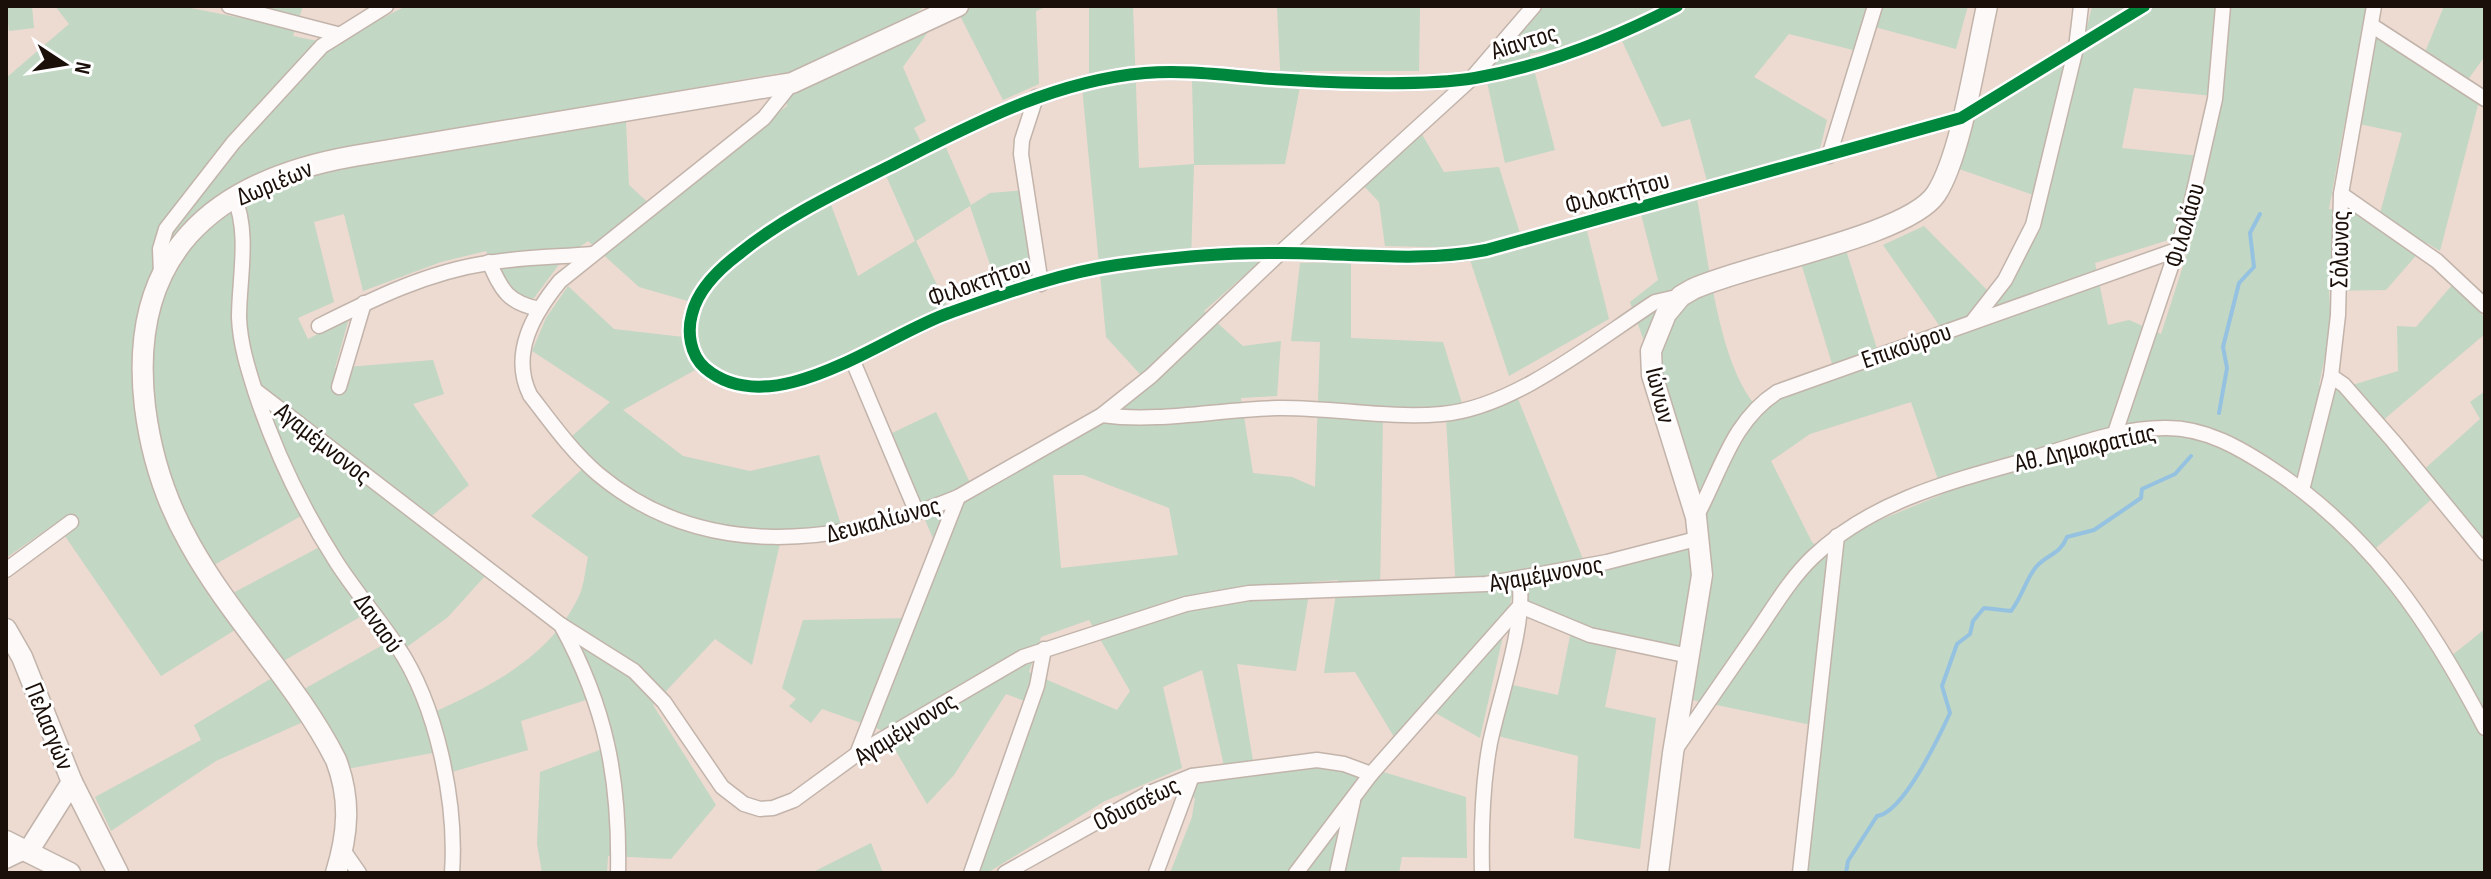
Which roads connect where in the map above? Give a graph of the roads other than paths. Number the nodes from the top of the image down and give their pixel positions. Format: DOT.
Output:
graph roads {
  1 [pos="229,6"];
  2 [pos="386,6"];
  3 [pos="958,6"];
  4 [pos="1534,6"];
  5 [pos="1677,6"];
  6 [pos="1875,6"];
  7 [pos="1987,6"];
  8 [pos="2081,6"];
  9 [pos="2144,6"];
  10 [pos="2223,6"];
  11 [pos="2374,6"];
  12 [pos="2371,25"];
  13 [pos="337,34"];
  14 [pos="2076,48"];
  15 [pos="1471,79"];
  16 [pos="792,83"];
  17 [pos="1036,97"];
  18 [pos="2485,99"];
  19 [pos="1961,118"];
  20 [pos="1829,156"];
  21 [pos="2341,194"];
  22 [pos="234,197"];
  23 [pos="2179,249"];
  24 [pos="598,253"];
  25 [pos="1280,253"];
  26 [pos="489,262"];
  27 [pos="161,273"];
  28 [pos="1041,284"];
  29 [pos="1681,296"];
  30 [pos="364,303"];
  31 [pos="2485,306"];
  32 [pos="540,309"];
  33 [pos="1973,321"];
  34 [pos="319,326"];
  35 [pos="852,359"];
  36 [pos="2331,376"];
  37 [pos="339,387"];
  38 [pos="255,390"];
  39 [pos="1102,415"];
  40 [pos="2114,436"];
  41 [pos="2302,490"];
  42 [pos="958,497"];
  43 [pos="917,513"];
  44 [pos="71,522"];
  45 [pos="1698,528"];
  46 [pos="1837,536"];
  47 [pos="2485,553"];
  48 [pos="6,570"];
  49 [pos="1519,579"];
  50 [pos="1520,606"];
  51 [pos="561,625"];
  52 [pos="6,629"];
  53 [pos="1044,649"];
  54 [pos="1689,656"];
  55 [pos="2485,728"];
  56 [pos="1673,753"];
  57 [pos="857,754"];
  58 [pos="1371,774"];
  59 [pos="1192,776"];
  60 [pos="72,782"];
  61 [pos="1355,793"];
  62 [pos="6,841"];
  63 [pos="29,850"];
  64 [pos="343,850"];
  65 [pos="6,861"];
  66 [pos="70,873"];
  67 [pos="118,873"];
  68 [pos="336,873"];
  69 [pos="359,873"];
  70 [pos="452,873"];
  71 [pos="618,873"];
  72 [pos="971,873"];
  73 [pos="1005,873"];
  74 [pos="1156,873"];
  75 [pos="1296,873"];
  76 [pos="1337,873"];
  77 [pos="1482,873"];
  78 [pos="1658,873"];
  79 [pos="1800,873"];
  1 -- 13 [label="street"];
  2 -- 13 [label="street"];
  3 -- 16 [label="street, Δωριέων"];
  4 -- 15 [label="street, Δευκαλίωνος"];
  5 -- 15 [label="street, Aiαντος"];
  6 -- 20 [label="street"];
  7 -- 19 [label="street"];
  8 -- 14 [label="street"];
  9 -- 14 [label="street, Φιλοκτήτου"];
  10 -- 23 [label="street, Φιλολάου"];
  11 -- 12 [label="street, Σόλωνος"];
  12 -- 18 [label="street"];
  12 -- 21 [label="street, Σόλωνος"];
  13 -- 27 [label="street"];
  14 -- 19 [label="street, Φιλοκτήτου"];
  14 -- 33 [label="street"];
  15 -- 17 [label="street, Φιλοκτήτου"];
  15 -- 25 [label="street, Δευκαλίωνος"];
  16 -- 22 [label="street, Δωριέων"];
  16 -- 24 [label="street, Δευκαλίωνος"];
  17 -- 28 [label="street"];
  17 -- 35 [label="street, Φιλοκτήτου"];
  19 -- 20 [label="street, Φιλοκτήτου"];
  19 -- 29 [label="street"];
  20 -- 25 [label="street, Φιλοκτήτου"];
  21 -- 31 [label="street"];
  21 -- 36 [label="street, Σόλωνος"];
  22 -- 27 [label="street, Δωριέων"];
  22 -- 38 [label="street, Δαναού"];
  23 -- 33 [label="street, Επικούρου"];
  23 -- 40 [label="street, Φιλολάου"];
  24 -- 26 [label="street"];
  24 -- 32 [label="street, Δευκαλίωνος"];
  25 -- 28 [label="street, Φιλοκτήτου"];
  25 -- 39 [label="street, Δευκαλίωνος"];
  26 -- 30 [label="street"];
  26 -- 32 [label="street"];
  27 -- 64 [label="street, Δωριέων"];
  28 -- 35 [label="street, Φιλοκτήτου"];
  29 -- 39 [label="street"];
  29 -- 45 [label="street, Ιώνων"];
  30 -- 34 [label="street"];
  30 -- 37 [label="street"];
  32 -- 43 [label="street, Δευκαλίωνος"];
  33 -- 45 [label="street, Επικούρου"];
  35 -- 43 [label="street"];
  36 -- 41 [label="street, Σόλωνος"];
  36 -- 47 [label="street"];
  38 -- 51 [label="street, Αγαμέμνονος"];
  38 -- 70 [label="street, Δαναού"];
  39 -- 42 [label="street, Δευκαλίωνος"];
  40 -- 41 [label="street, Αθ. Δημοκρατίας"];
  40 -- 46 [label="street, Αθ. Δημοκρατίας"];
  41 -- 55 [label="street, Αθ. Δημοκρατίας"];
  42 -- 43 [label="street, Δευκαλίωνος"];
  42 -- 57 [label="street"];
  44 -- 48 [label="street"];
  45 -- 49 [label="street, Αγαμέμνονος"];
  45 -- 54 [label="street, Ιώνων"];
  46 -- 56 [label="street, Αθ. Δημοκρατίας"];
  46 -- 79 [label="street"];
  49 -- 50 [label="street"];
  49 -- 53 [label="street, Αγαμέμνονος"];
  50 -- 54 [label="street"];
  50 -- 58 [label="street"];
  50 -- 77 [label="street"];
  51 -- 57 [label="street, Αγαμέμνονος"];
  51 -- 71 [label="street"];
  52 -- 60 [label="street, Πελασγών"];
  53 -- 57 [label="street, Αγαμέμνονος"];
  53 -- 72 [label="street"];
  54 -- 56 [label="street, Ιώνων"];
  56 -- 78 [label="street, Ιώνων"];
  58 -- 59 [label="street, Οδυσσέως"];
  58 -- 61 [label="street"];
  59 -- 73 [label="street, Οδυσσέως"];
  59 -- 74 [label="street"];
  60 -- 63 [label="street, Πελασγών"];
  60 -- 67 [label="street, Πελασγών"];
  61 -- 75 [label="street"];
  61 -- 76 [label="street"];
  62 -- 63 [label="street"];
  63 -- 65 [label="street"];
  63 -- 66 [label="street"];
  64 -- 68 [label="street, Δωριέων"];
  64 -- 69 [label="street"];
}
